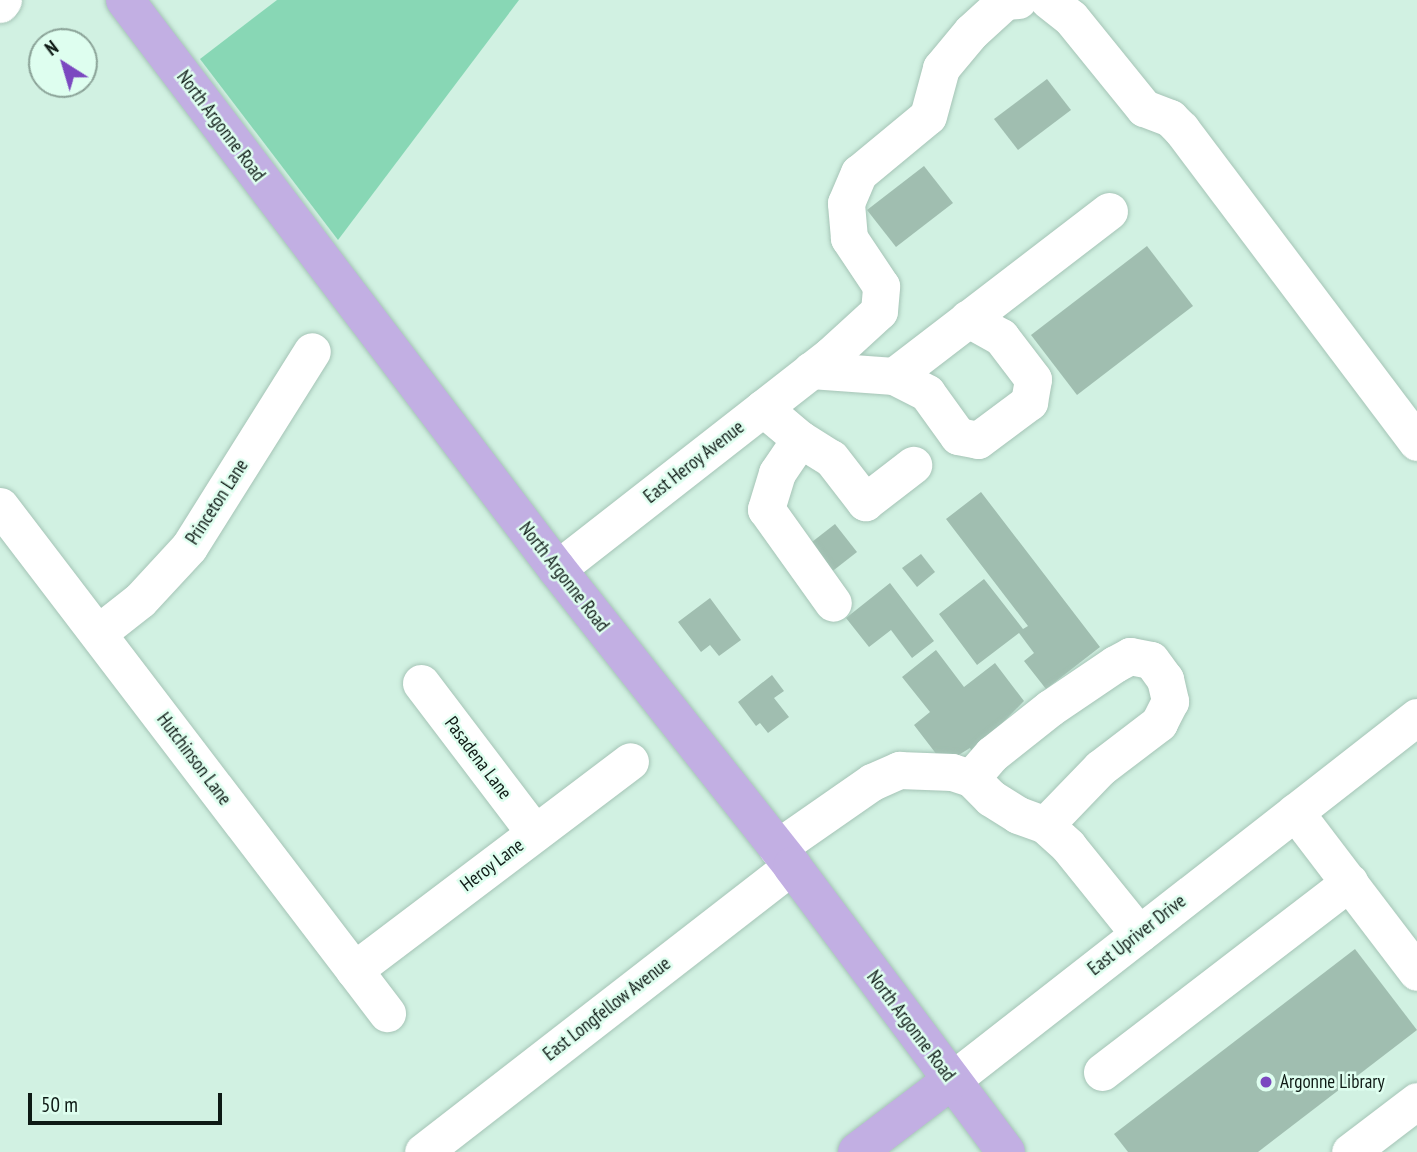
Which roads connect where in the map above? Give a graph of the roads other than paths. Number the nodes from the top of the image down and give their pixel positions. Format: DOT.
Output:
graph roads {
  1 [pos="125,0"];
  2 [pos="1018,0"];
  3 [pos="1048,0"];
  4 [pos="1109,211"];
  5 [pos="968,319"];
  6 [pos="312,351"];
  7 [pos="821,363"];
  8 [pos="894,376"];
  9 [pos="763,408"];
  10 [pos="800,439"];
  11 [pos="1417,442"];
  12 [pos="913,465"];
  13 [pos="0,506"];
  14 [pos="557,569"];
  15 [pos="833,603"];
  16 [pos="98,633"];
  17 [pos="421,683"];
  18 [pos="1417,717"];
  19 [pos="629,761"];
  20 [pos="971,778"];
  21 [pos="1295,812"];
  22 [pos="1045,825"];
  23 [pos="535,833"];
  24 [pos="785,857"];
  25 [pos="1350,882"];
  26 [pos="1139,934"];
  27 [pos="354,970"];
  28 [pos="1417,972"];
  29 [pos="387,1013"];
  30 [pos="1102,1072"];
  31 [pos="952,1080"];
  32 [pos="1417,1101"];
  33 [pos="423,1152"];
  34 [pos="857,1152"];
  35 [pos="1006,1152"];
  36 [pos="1350,1152"];
  1 -- 14 [label="main road, North Argonne Road"];
  2 -- 7 [label="street, East Heroy Avenue"];
  3 -- 11 [label="street"];
  4 -- 5 [label="street"];
  5 -- 8 [label="street"];
  5 -- 8 [label="street"];
  6 -- 16 [label="street, Princeton Lane"];
  7 -- 8 [label="street"];
  7 -- 9 [label="street, East Heroy Avenue"];
  9 -- 10 [label="street"];
  9 -- 14 [label="street, East Heroy Avenue"];
  10 -- 12 [label="street"];
  10 -- 15 [label="street"];
  13 -- 16 [label="street, Hutchinson Lane"];
  14 -- 24 [label="main road, North Argonne Road"];
  16 -- 27 [label="street, Hutchinson Lane"];
  17 -- 23 [label="street, Pasadena Lane"];
  18 -- 21 [label="street, East Upriver Drive"];
  19 -- 23 [label="street, Heroy Lane"];
  20 -- 22 [label="street"];
  20 -- 22 [label="street"];
  20 -- 24 [label="street, East Longfellow Avenue"];
  21 -- 25 [label="street"];
  21 -- 26 [label="street, East Upriver Drive"];
  22 -- 26 [label="street"];
  23 -- 27 [label="street, Heroy Lane"];
  24 -- 31 [label="main road, North Argonne Road"];
  24 -- 33 [label="street, East Longfellow Avenue"];
  25 -- 28 [label="street"];
  25 -- 30 [label="street"];
  26 -- 31 [label="street, East Upriver Drive"];
  27 -- 29 [label="street, Hutchinson Lane"];
  31 -- 34 [label="main road, East Upriver Drive"];
  31 -- 35 [label="main road, North Argonne Road"];
  32 -- 36 [label="street"];
}
